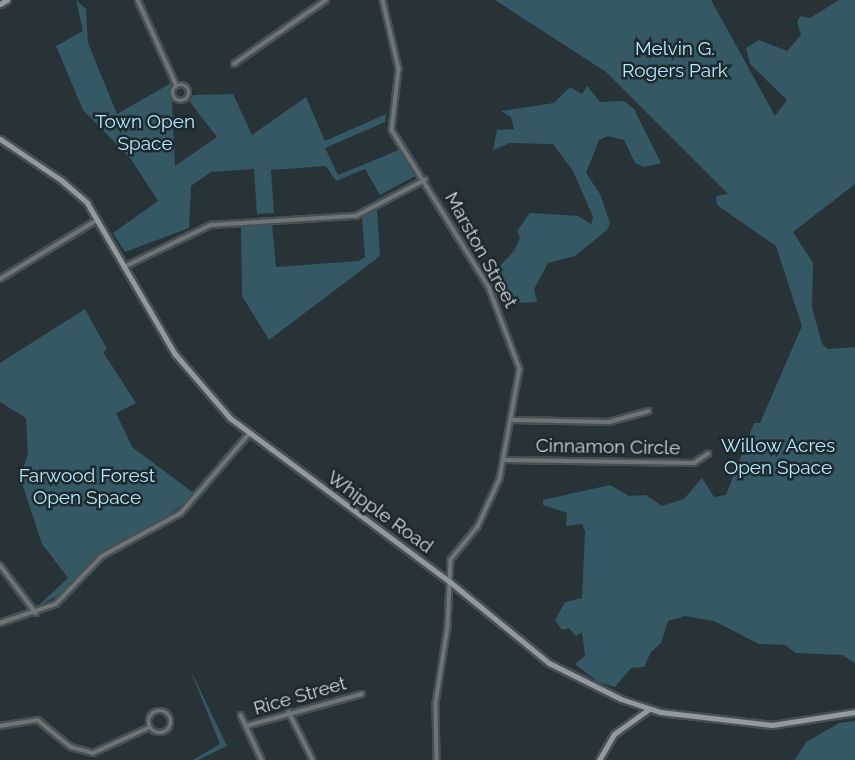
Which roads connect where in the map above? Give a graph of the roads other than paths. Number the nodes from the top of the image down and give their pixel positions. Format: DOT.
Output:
graph roads {
  1 [pos="7,0"];
  2 [pos="138,0"];
  3 [pos="326,0"];
  4 [pos="383,0"];
  5 [pos="0,4"];
  6 [pos="234,64"];
  7 [pos="177,86"];
  8 [pos="0,139"];
  9 [pos="425,180"];
  10 [pos="98,220"];
  11 [pos="124,267"];
  12 [pos="0,279"];
  13 [pos="649,411"];
  14 [pos="513,419"];
  15 [pos="248,435"];
  16 [pos="708,454"];
  17 [pos="505,460"];
  18 [pos="0,565"];
  19 [pos="450,582"];
  20 [pos="36,613"];
  21 [pos="0,623"];
  22 [pos="362,694"];
  23 [pos="649,709"];
  24 [pos="289,712"];
  25 [pos="855,712"];
  26 [pos="241,715"];
  27 [pos="0,726"];
  28 [pos="246,726"];
  29 [pos="148,729"];
  30 [pos="262,760"];
  31 [pos="313,760"];
  32 [pos="437,760"];
  33 [pos="599,760"];
  1 -- 5 [label="main road"];
  2 -- 7 [label="street"];
  3 -- 6 [label="street"];
  4 -- 9 [label="street, Marston Street"];
  7 -- 7 [label="street"];
  8 -- 10 [label="main road, Whipple Road"];
  9 -- 11 [label="street"];
  9 -- 14 [label="street, Marston Street"];
  10 -- 11 [label="main road, Whipple Road"];
  10 -- 12 [label="street"];
  11 -- 15 [label="main road, Whipple Road"];
  13 -- 14 [label="street"];
  14 -- 17 [label="street, Marston Street"];
  15 -- 19 [label="main road, Whipple Road"];
  15 -- 20 [label="street"];
  16 -- 17 [label="street, Cinnamon Circle"];
  17 -- 19 [label="street, Marston Street"];
  18 -- 20 [label="street"];
  19 -- 23 [label="main road, Whipple Road"];
  19 -- 32 [label="street, Marston Street"];
  20 -- 21 [label="street"];
  22 -- 24 [label="street, Rice Street"];
  23 -- 25 [label="main road, Whipple Road"];
  23 -- 33 [label="main road"];
  24 -- 28 [label="street, Rice Street"];
  24 -- 31 [label="street"];
  26 -- 28 [label="street"];
  27 -- 29 [label="street"];
  28 -- 30 [label="street"];
  29 -- 29 [label="street"];
}
